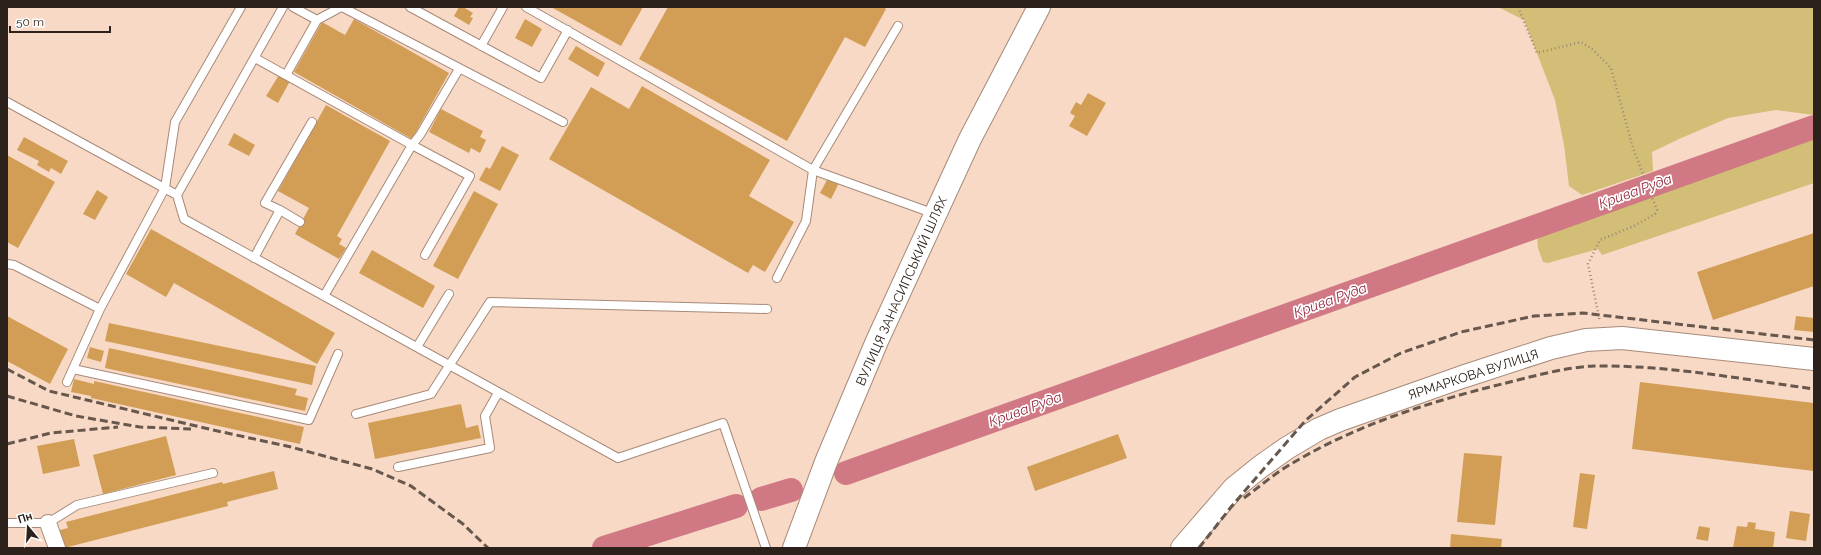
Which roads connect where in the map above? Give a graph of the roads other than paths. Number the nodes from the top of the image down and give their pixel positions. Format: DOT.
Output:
graph roads {
  1 [pos="241,7"];
  2 [pos="283,7"];
  3 [pos="293,7"];
  4 [pos="342,7"];
  5 [pos="410,7"];
  6 [pos="503,7"];
  7 [pos="526,7"];
  8 [pos="1039,7"];
  9 [pos="317,20"];
  10 [pos="898,26"];
  11 [pos="568,30"];
  12 [pos="481,46"];
  13 [pos="254,58"];
  14 [pos="459,69"];
  15 [pos="286,75"];
  16 [pos="7,102"];
  17 [pos="312,122"];
  18 [pos="562,122"];
  19 [pos="412,145"];
  20 [pos="813,170"];
  21 [pos="165,188"];
  22 [pos="177,195"];
  23 [pos="280,210"];
  24 [pos="935,214"];
  25 [pos="300,222"];
  26 [pos="426,255"];
  27 [pos="254,258"];
  28 [pos="7,264"];
  29 [pos="777,278"];
  30 [pos="449,294"];
  31 [pos="324,296"];
  32 [pos="100,309"];
  33 [pos="766,309"];
  34 [pos="417,348"];
  35 [pos="338,354"];
  36 [pos="1814,359"];
  37 [pos="449,366"];
  38 [pos="73,369"];
  39 [pos="67,382"];
  40 [pos="498,393"];
  41 [pos="356,414"];
  42 [pos="398,468"];
  43 [pos="213,472"];
  44 [pos="7,523"];
  45 [pos="48,523"];
  46 [pos="57,548"];
  47 [pos="766,548"];
  48 [pos="794,548"];
  49 [pos="1182,548"];
  1 -- 21 [label="lane"];
  2 -- 13 [label="lane"];
  3 -- 9 [label="lane"];
  4 -- 9 [label="lane"];
  4 -- 14 [label="lane"];
  5 -- 12 [label="lane"];
  6 -- 12 [label="lane"];
  7 -- 11 [label="lane"];
  8 -- 24 [label="street, ВУЛИЦЯ ЗАНАСИПСЬКИЙ ШЛЯХ"];
  9 -- 15 [label="lane"];
  10 -- 20 [label="lane"];
  11 -- 12 [label="lane"];
  11 -- 20 [label="lane"];
  13 -- 15 [label="lane"];
  13 -- 22 [label="lane"];
  14 -- 18 [label="lane"];
  14 -- 19 [label="lane"];
  15 -- 19 [label="lane"];
  16 -- 21 [label="lane"];
  17 -- 23 [label="lane"];
  19 -- 26 [label="lane"];
  19 -- 31 [label="lane"];
  20 -- 24 [label="lane"];
  20 -- 29 [label="lane"];
  21 -- 22 [label="lane"];
  21 -- 32 [label="lane"];
  22 -- 27 [label="lane"];
  23 -- 25 [label="lane"];
  23 -- 27 [label="lane"];
  24 -- 48 [label="street, ВУЛИЦЯ ЗАНАСИПСЬКИЙ ШЛЯХ"];
  27 -- 31 [label="lane"];
  28 -- 32 [label="lane"];
  30 -- 34 [label="lane"];
  31 -- 34 [label="lane"];
  32 -- 38 [label="lane"];
  33 -- 37 [label="lane"];
  34 -- 37 [label="lane"];
  35 -- 38 [label="lane"];
  36 -- 49 [label="street, ЯРМАРКОВА ВУЛИЦЯ"];
  37 -- 40 [label="lane"];
  37 -- 41 [label="lane"];
  38 -- 39 [label="lane"];
  40 -- 42 [label="lane"];
  40 -- 47 [label="lane"];
  43 -- 45 [label="lane"];
  44 -- 45 [label="lane"];
  45 -- 46 [label="street"];
}
